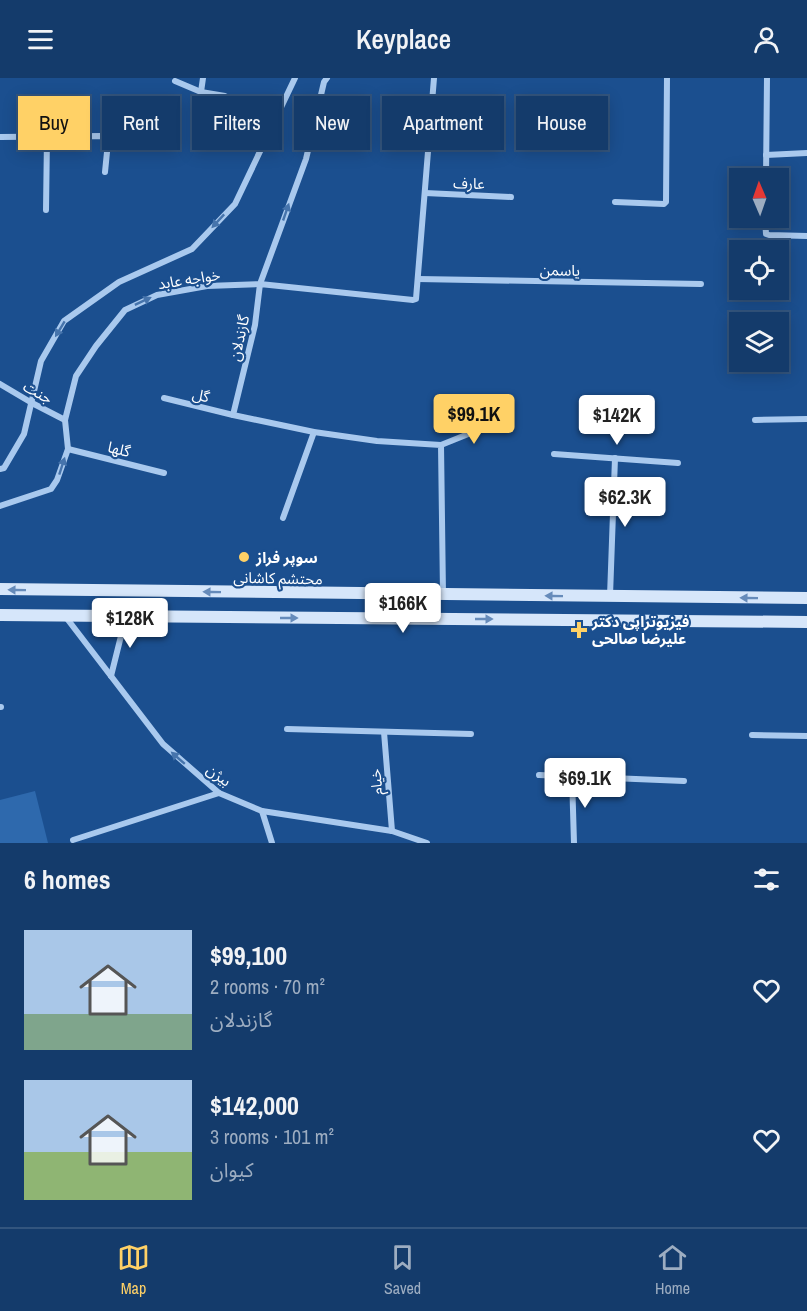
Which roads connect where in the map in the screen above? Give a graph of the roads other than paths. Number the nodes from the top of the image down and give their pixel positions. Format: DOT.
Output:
graph roads {
  1 [pos="203,78"];
  2 [pos="295,78"];
  3 [pos="327,78"];
  4 [pos="434,78"];
  5 [pos="667,78"];
  6 [pos="767,78"];
  7 [pos="174,81"];
  8 [pos="201,92"];
  9 [pos="225,96"];
  10 [pos="90,136"];
  11 [pos="0,137"];
  12 [pos="18,137"];
  13 [pos="47,150"];
  14 [pos="807,153"];
  15 [pos="766,155"];
  16 [pos="766,168"];
  17 [pos="105,172"];
  18 [pos="425,193"];
  19 [pos="511,197"];
  20 [pos="615,202"];
  21 [pos="46,210"];
  22 [pos="766,228"];
  23 [pos="807,237"];
  24 [pos="418,279"];
  25 [pos="260,284"];
  26 [pos="701,284"];
  27 [pos="0,384"];
  28 [pos="164,398"];
  29 [pos="32,404"];
  30 [pos="233,414"];
  31 [pos="807,419"];
  32 [pos="65,420"];
  33 [pos="755,420"];
  34 [pos="498,422"];
  35 [pos="314,432"];
  36 [pos="441,445"];
  37 [pos="68,448"];
  38 [pos="554,454"];
  39 [pos="615,458"];
  40 [pos="678,462"];
  41 [pos="0,469"];
  42 [pos="164,473"];
  43 [pos="0,506"];
  44 [pos="283,518"];
  45 [pos="0,590"];
  46 [pos="443,595"];
  47 [pos="610,596"];
  48 [pos="807,598"];
  49 [pos="0,615"];
  50 [pos="65,616"];
  51 [pos="126,616"];
  52 [pos="807,622"];
  53 [pos="111,676"];
  54 [pos="287,729"];
  55 [pos="384,732"];
  56 [pos="471,734"];
  57 [pos="752,735"];
  58 [pos="807,736"];
  59 [pos="539,775"];
  60 [pos="572,776"];
  61 [pos="684,781"];
  62 [pos="219,793"];
  63 [pos="262,810"];
  64 [pos="392,831"];
  65 [pos="73,840"];
  66 [pos="272,843"];
  67 [pos="427,843"];
  68 [pos="574,843"];
  1 -- 8 [label="street"];
  2 -- 29 [label="street, خواجه عابد, one-way"];
  25 -- 3 [label="street, one-way"];
  4 -- 18 [label="street"];
  5 -- 20 [label="street"];
  6 -- 15 [label="street"];
  7 -- 8 [label="street"];
  8 -- 9 [label="street"];
  10 -- 17 [label="street"];
  11 -- 12 [label="street"];
  13 -- 21 [label="street"];
  14 -- 15 [label="street"];
  15 -- 16 [label="street"];
  18 -- 19 [label="street, عارف"];
  18 -- 24 [label="street"];
  22 -- 23 [label="street"];
  24 -- 25 [label="street"];
  24 -- 26 [label="street, یاسمن"];
  25 -- 30 [label="street, گازندلان"];
  32 -- 25 [label="street, خواجه عابد, one-way"];
  27 -- 29 [label="street, جنت"];
  28 -- 30 [label="street, گل"];
  29 -- 32 [label="street, جنت"];
  29 -- 41 [label="street, خواجه عابد"];
  30 -- 35 [label="street"];
  31 -- 33 [label="street"];
  32 -- 37 [label="street, خواجه عابد"];
  34 -- 36 [label="street"];
  35 -- 36 [label="street"];
  35 -- 44 [label="street"];
  36 -- 46 [label="street"];
  37 -- 42 [label="street, گلها"];
  43 -- 37 [label="street, خواجه عابد, one-way"];
  38 -- 39 [label="street"];
  39 -- 40 [label="street"];
  39 -- 47 [label="street"];
  46 -- 45 [label="main road, محتشم کاشانی, one-way"];
  47 -- 46 [label="main road, محتشم کاشانی, one-way"];
  48 -- 47 [label="main road, محتشم کاشانی, one-way"];
  49 -- 50 [label="main road"];
  50 -- 51 [label="main road"];
  50 -- 53 [label="street, بیژن"];
  51 -- 52 [label="main road, one-way"];
  51 -- 53 [label="street"];
  62 -- 53 [label="street, بیژن, one-way"];
  54 -- 55 [label="street"];
  55 -- 56 [label="street"];
  55 -- 64 [label="street, خیام"];
  57 -- 58 [label="street"];
  59 -- 60 [label="street"];
  60 -- 61 [label="street"];
  60 -- 68 [label="street"];
  62 -- 63 [label="street, بیژن"];
  62 -- 65 [label="street"];
  63 -- 64 [label="street, بیژن"];
  63 -- 66 [label="street"];
  64 -- 67 [label="street, بیژن"];
}
